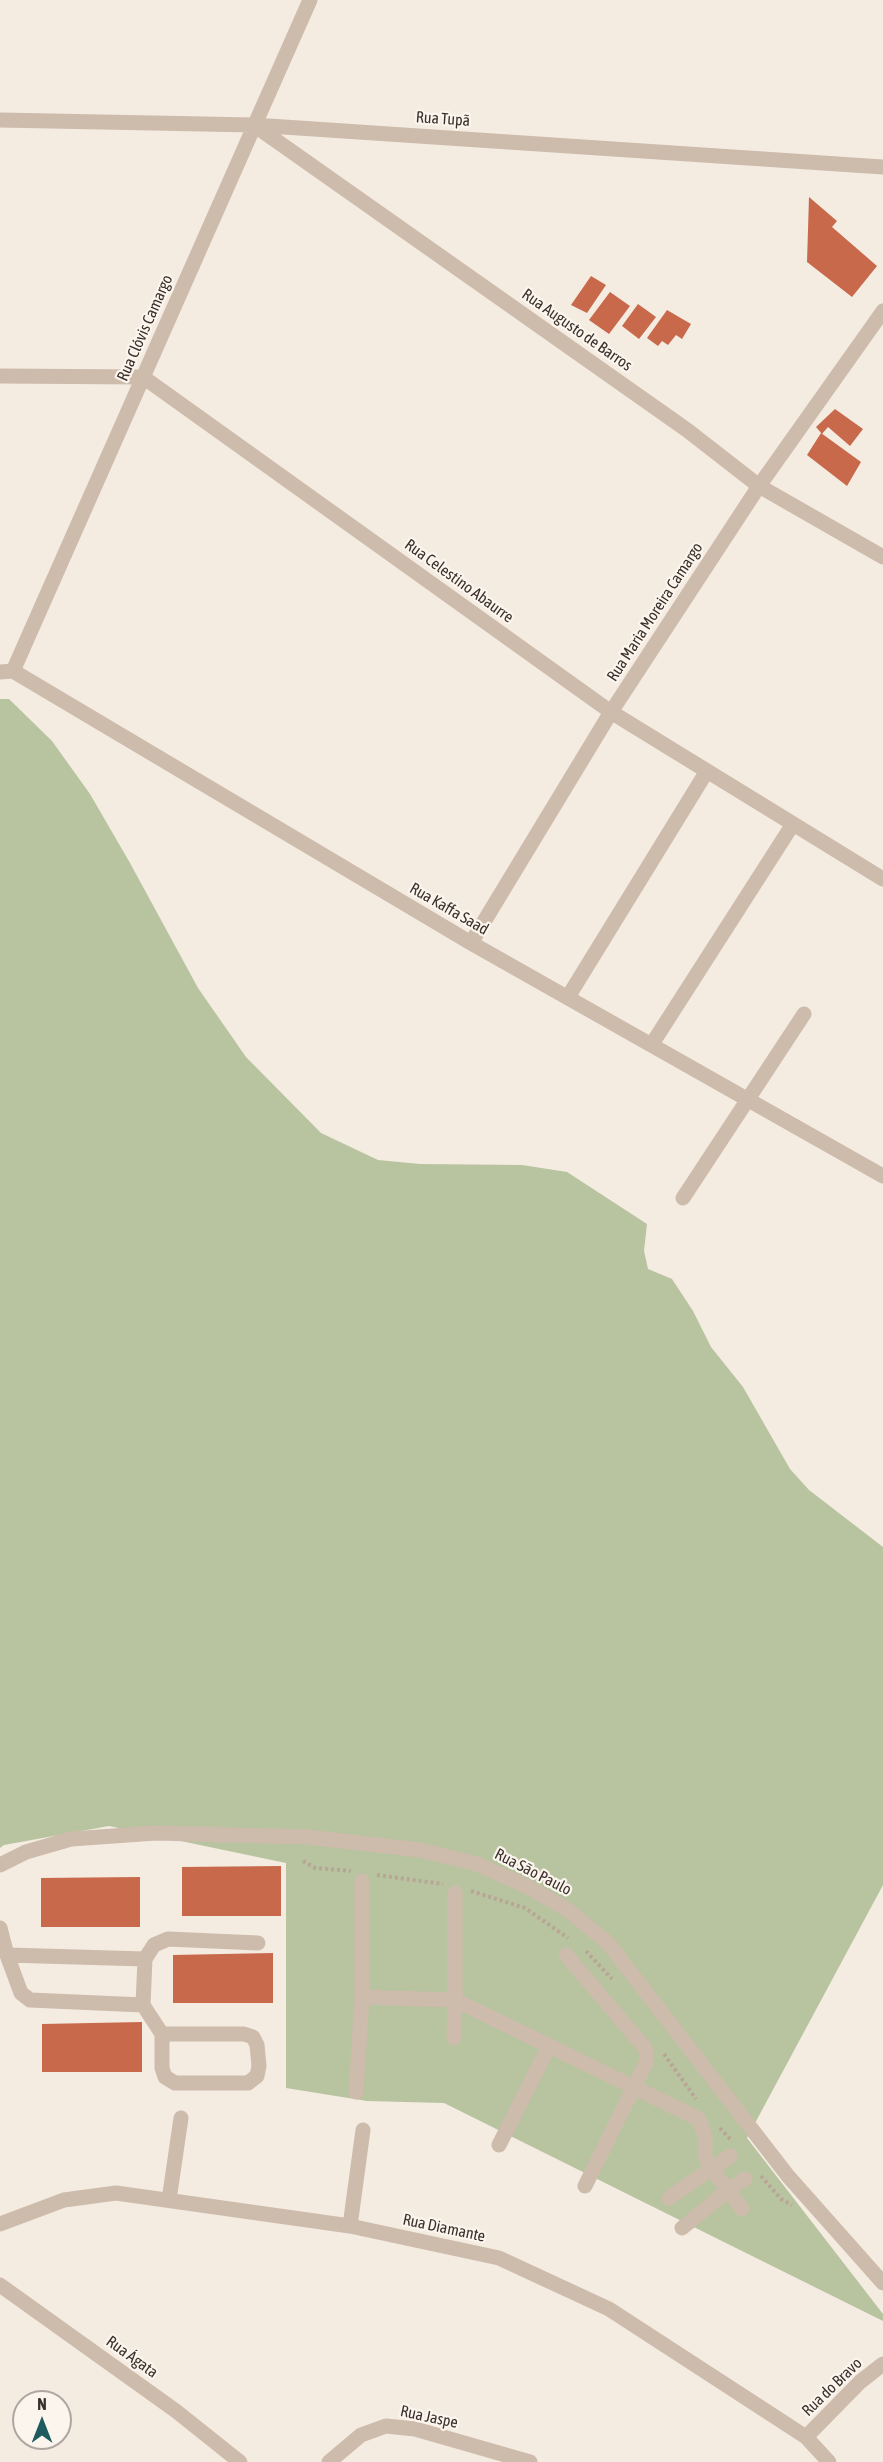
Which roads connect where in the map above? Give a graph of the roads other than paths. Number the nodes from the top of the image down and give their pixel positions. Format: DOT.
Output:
graph roads {
  1 [pos="310,0"];
  2 [pos="0,120"];
  3 [pos="254,125"];
  4 [pos="883,167"];
  5 [pos="883,311"];
  6 [pos="0,375"];
  7 [pos="143,377"];
  8 [pos="759,486"];
  9 [pos="883,556"];
  10 [pos="7,672"];
  11 [pos="611,712"];
  12 [pos="707,771"];
  13 [pos="793,824"];
  14 [pos="883,879"];
  15 [pos="471,943"];
  16 [pos="568,998"];
  17 [pos="804,1014"];
  18 [pos="652,1044"];
  19 [pos="748,1100"];
  20 [pos="883,1176"];
  21 [pos="683,1198"];
  22 [pos="0,1865"];
  23 [pos="362,1881"];
  24 [pos="454,1893"];
  25 [pos="0,1928"];
  26 [pos="258,1943"];
  27 [pos="7,1955"];
  28 [pos="566,1955"];
  29 [pos="145,1959"];
  30 [pos="362,1997"];
  31 [pos="454,2000"];
  32 [pos="143,2005"];
  33 [pos="162,2034"];
  34 [pos="454,2038"];
  35 [pos="549,2046"];
  36 [pos="634,2087"];
  37 [pos="356,2092"];
  38 [pos="181,2118"];
  39 [pos="363,2130"];
  40 [pos="499,2145"];
  41 [pos="730,2156"];
  42 [pos="711,2168"];
  43 [pos="746,2178"];
  44 [pos="585,2186"];
  45 [pos="728,2190"];
  46 [pos="669,2198"];
  47 [pos="169,2200"];
  48 [pos="742,2209"];
  49 [pos="0,2224"];
  50 [pos="350,2226"];
  51 [pos="682,2228"];
  52 [pos="883,2283"];
  53 [pos="0,2285"];
  54 [pos="883,2364"];
  55 [pos="806,2438"];
  56 [pos="240,2462"];
  57 [pos="329,2462"];
  58 [pos="531,2462"];
  59 [pos="829,2462"];
  1 -- 3 [label="street, Rua Clóvis Camargo"];
  2 -- 3 [label="street, Rua Tupã"];
  3 -- 4 [label="street, Rua Tupã"];
  3 -- 7 [label="street, Rua Clóvis Camargo"];
  3 -- 8 [label="street, Rua Augusto de Barros"];
  5 -- 8 [label="street, Rua Maria Moreira Camargo"];
  6 -- 7 [label="street"];
  7 -- 10 [label="street, Rua Clóvis Camargo"];
  7 -- 11 [label="street, Rua Celestino Abaurre"];
  8 -- 9 [label="street, Rua Augusto de Barros"];
  8 -- 11 [label="street, Rua Maria Moreira Camargo"];
  10 -- 15 [label="street, Rua Kaffa Saad"];
  11 -- 12 [label="street, Rua Celestino Abaurre"];
  11 -- 15 [label="street, Rua Maria Moreira Camargo"];
  12 -- 13 [label="street, Rua Celestino Abaurre"];
  12 -- 16 [label="street"];
  13 -- 14 [label="street, Rua Celestino Abaurre"];
  13 -- 18 [label="street"];
  15 -- 16 [label="street, Rua Kaffa Saad"];
  16 -- 18 [label="street, Rua Kaffa Saad"];
  17 -- 19 [label="street"];
  18 -- 19 [label="street, Rua Kaffa Saad"];
  19 -- 20 [label="street, Rua Kaffa Saad"];
  19 -- 21 [label="street"];
  22 -- 52 [label="street, Rua São Paulo"];
  23 -- 30 [label="street"];
  24 -- 31 [label="street"];
  25 -- 27 [label="street"];
  26 -- 29 [label="street"];
  27 -- 29 [label="street"];
  27 -- 32 [label="street"];
  28 -- 36 [label="street"];
  29 -- 32 [label="street"];
  30 -- 31 [label="street"];
  30 -- 37 [label="street"];
  31 -- 34 [label="street"];
  31 -- 35 [label="street"];
  32 -- 33 [label="street"];
  33 -- 33 [label="street"];
  35 -- 36 [label="street"];
  35 -- 40 [label="street"];
  36 -- 42 [label="street"];
  36 -- 44 [label="street"];
  38 -- 47 [label="street"];
  39 -- 50 [label="street"];
  41 -- 42 [label="street"];
  42 -- 45 [label="street"];
  42 -- 46 [label="street"];
  43 -- 45 [label="street"];
  45 -- 48 [label="street"];
  45 -- 51 [label="street"];
  47 -- 49 [label="street, Rua Diamante"];
  47 -- 50 [label="street, Rua Diamante"];
  50 -- 55 [label="street, Rua Diamante"];
  53 -- 56 [label="street, Rua Ágata"];
  54 -- 55 [label="street, Rua do Bravo"];
  55 -- 59 [label="street, Rua Diamante"];
  57 -- 58 [label="street, Rua Jaspe"];
}
